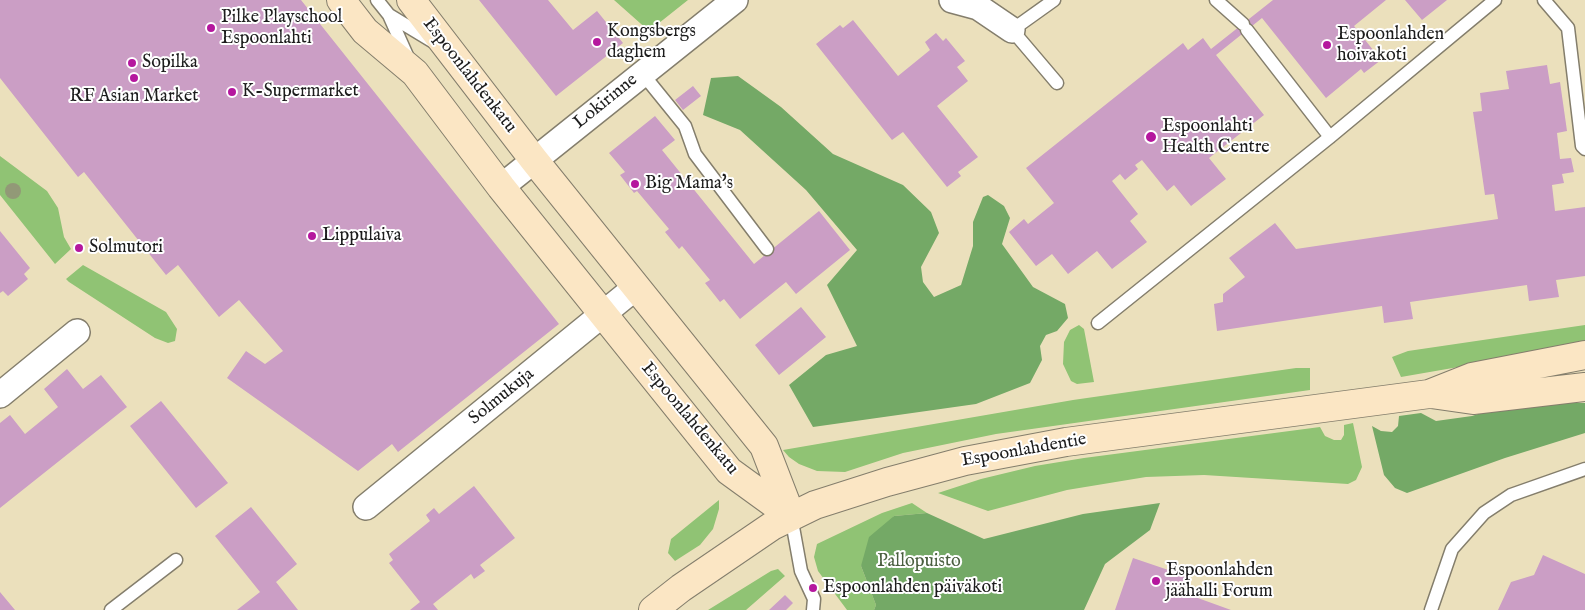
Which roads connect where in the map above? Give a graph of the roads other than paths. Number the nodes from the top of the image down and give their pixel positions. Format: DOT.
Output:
graph roads {
  1 [pos="342,0"];
  2 [pos="377,0"];
  3 [pos="735,0"];
  4 [pos="952,0"];
  5 [pos="1054,0"];
  6 [pos="1216,0"];
  7 [pos="1495,0"];
  8 [pos="1544,0"];
  9 [pos="400,7"];
  10 [pos="1012,30"];
  11 [pos="415,73"];
  12 [pos="642,73"];
  13 [pos="1057,83"];
  14 [pos="1581,92"];
  15 [pos="1330,137"];
  16 [pos="1585,149"];
  17 [pos="534,160"];
  18 [pos="500,187"];
  19 [pos="767,249"];
  20 [pos="636,287"];
  21 [pos="603,314"];
  22 [pos="1098,323"];
  23 [pos="77,332"];
  24 [pos="1585,355"];
  25 [pos="1585,388"];
  26 [pos="1429,394"];
  27 [pos="0,395"];
  28 [pos="1585,469"];
  29 [pos="366,507"];
  30 [pos="791,516"];
  31 [pos="176,560"];
  32 [pos="111,610"];
  33 [pos="653,610"];
  34 [pos="813,610"];
  35 [pos="1431,610"];
  1 -- 11 [label="main road, Espoonlahdenkatu"];
  2 -- 9 [label="lane"];
  3 -- 12 [label="street, Lokirinne"];
  4 -- 10 [label="street"];
  5 -- 10 [label="lane"];
  6 -- 15 [label="lane"];
  7 -- 15 [label="lane"];
  8 -- 14 [label="lane"];
  9 -- 11 [label="lane"];
  9 -- 17 [label="main road, Espoonlahdenkatu"];
  10 -- 13 [label="lane"];
  11 -- 18 [label="main road, Espoonlahdenkatu"];
  12 -- 17 [label="street, Lokirinne"];
  12 -- 19 [label="lane"];
  14 -- 16 [label="lane"];
  15 -- 22 [label="lane"];
  17 -- 18 [label="street, Lokirinne"];
  17 -- 20 [label="main road, Espoonlahdenkatu"];
  18 -- 21 [label="main road, Espoonlahdenkatu"];
  20 -- 21 [label="street, Solmukuja"];
  20 -- 30 [label="main road, Espoonlahdenkatu"];
  21 -- 29 [label="street, Solmukuja"];
  21 -- 30 [label="main road, Espoonlahdenkatu"];
  23 -- 27 [label="street"];
  24 -- 26 [label="main road, Espoonlahdentie"];
  25 -- 26 [label="main road, Espoonlahdentie"];
  26 -- 30 [label="main road, Espoonlahdentie"];
  28 -- 35 [label="lane"];
  30 -- 33 [label="main road, Espoonlahdentie"];
  30 -- 34 [label="lane"];
  31 -- 32 [label="lane"];
}
